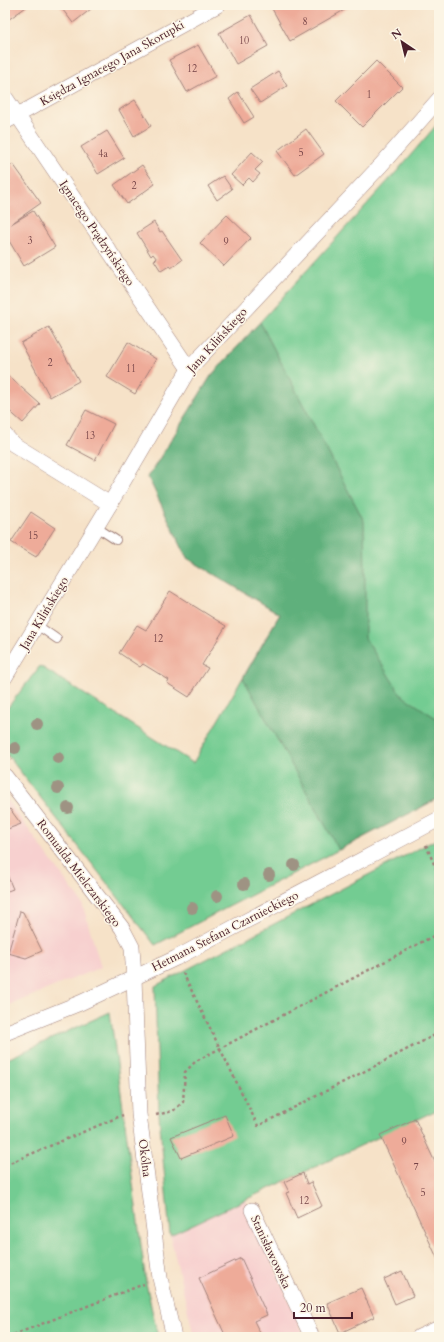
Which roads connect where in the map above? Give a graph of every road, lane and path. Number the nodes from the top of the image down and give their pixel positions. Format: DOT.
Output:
graph roads {
  1 [pos="218,5"];
  2 [pos="5,97"];
  3 [pos="439,99"];
  4 [pos="11,118"];
  5 [pos="189,369"];
  6 [pos="5,435"];
  7 [pos="110,504"];
  8 [pos="96,527"];
  9 [pos="116,540"];
  10 [pos="37,625"];
  11 [pos="57,639"];
  12 [pos="5,677"];
  13 [pos="5,776"];
  14 [pos="439,819"];
  15 [pos="426,845"];
  16 [pos="439,876"];
  17 [pos="439,933"];
  18 [pos="183,972"];
  19 [pos="134,978"];
  20 [pos="5,1033"];
  21 [pos="439,1033"];
  22 [pos="220,1048"];
  23 [pos="124,1115"];
  24 [pos="159,1115"];
  25 [pos="5,1165"];
  26 [pos="252,1210"];
  27 [pos="146,1283"];
  28 [pos="439,1328"];
  29 [pos="8,1337"];
  30 [pos="174,1337"];
  31 [pos="312,1337"];
  32 [pos="419,1337"];
  1 -- 4 [label="street, Księdza Ignacego Jana Skorupki"];
  2 -- 4 [label="street, Ignacego Prądzyńskiego"];
  3 -- 5 [label="street, Jana Kilińskiego"];
  4 -- 5 [label="street, Ignacego Prądzyńskiego"];
  5 -- 7 [label="street, Jana Kilińskiego"];
  6 -- 7 [label="street"];
  7 -- 8 [label="street, Jana Kilińskiego"];
  8 -- 9 [label="lane"];
  8 -- 10 [label="street, Jana Kilińskiego"];
  10 -- 11 [label="lane"];
  10 -- 12 [label="street, Jana Kilińskiego"];
  13 -- 19 [label="street, Romualda Mielczarskiego"];
  14 -- 19 [label="street, Hetmana Stefana Czarnieckiego"];
  15 -- 16 [label="path"];
  17 -- 22 [label="path"];
  18 -- 22 [label="path"];
  19 -- 20 [label="street, Hetmana Stefana Czarnieckiego"];
  19 -- 30 [label="street, Okólna"];
  21 -- 22 [label="path"];
  22 -- 24 [label="path"];
  23 -- 25 [label="path"];
  26 -- 31 [label="street, Stanisławowska"];
  27 -- 29 [label="path"];
  28 -- 32 [label="street"];
}
